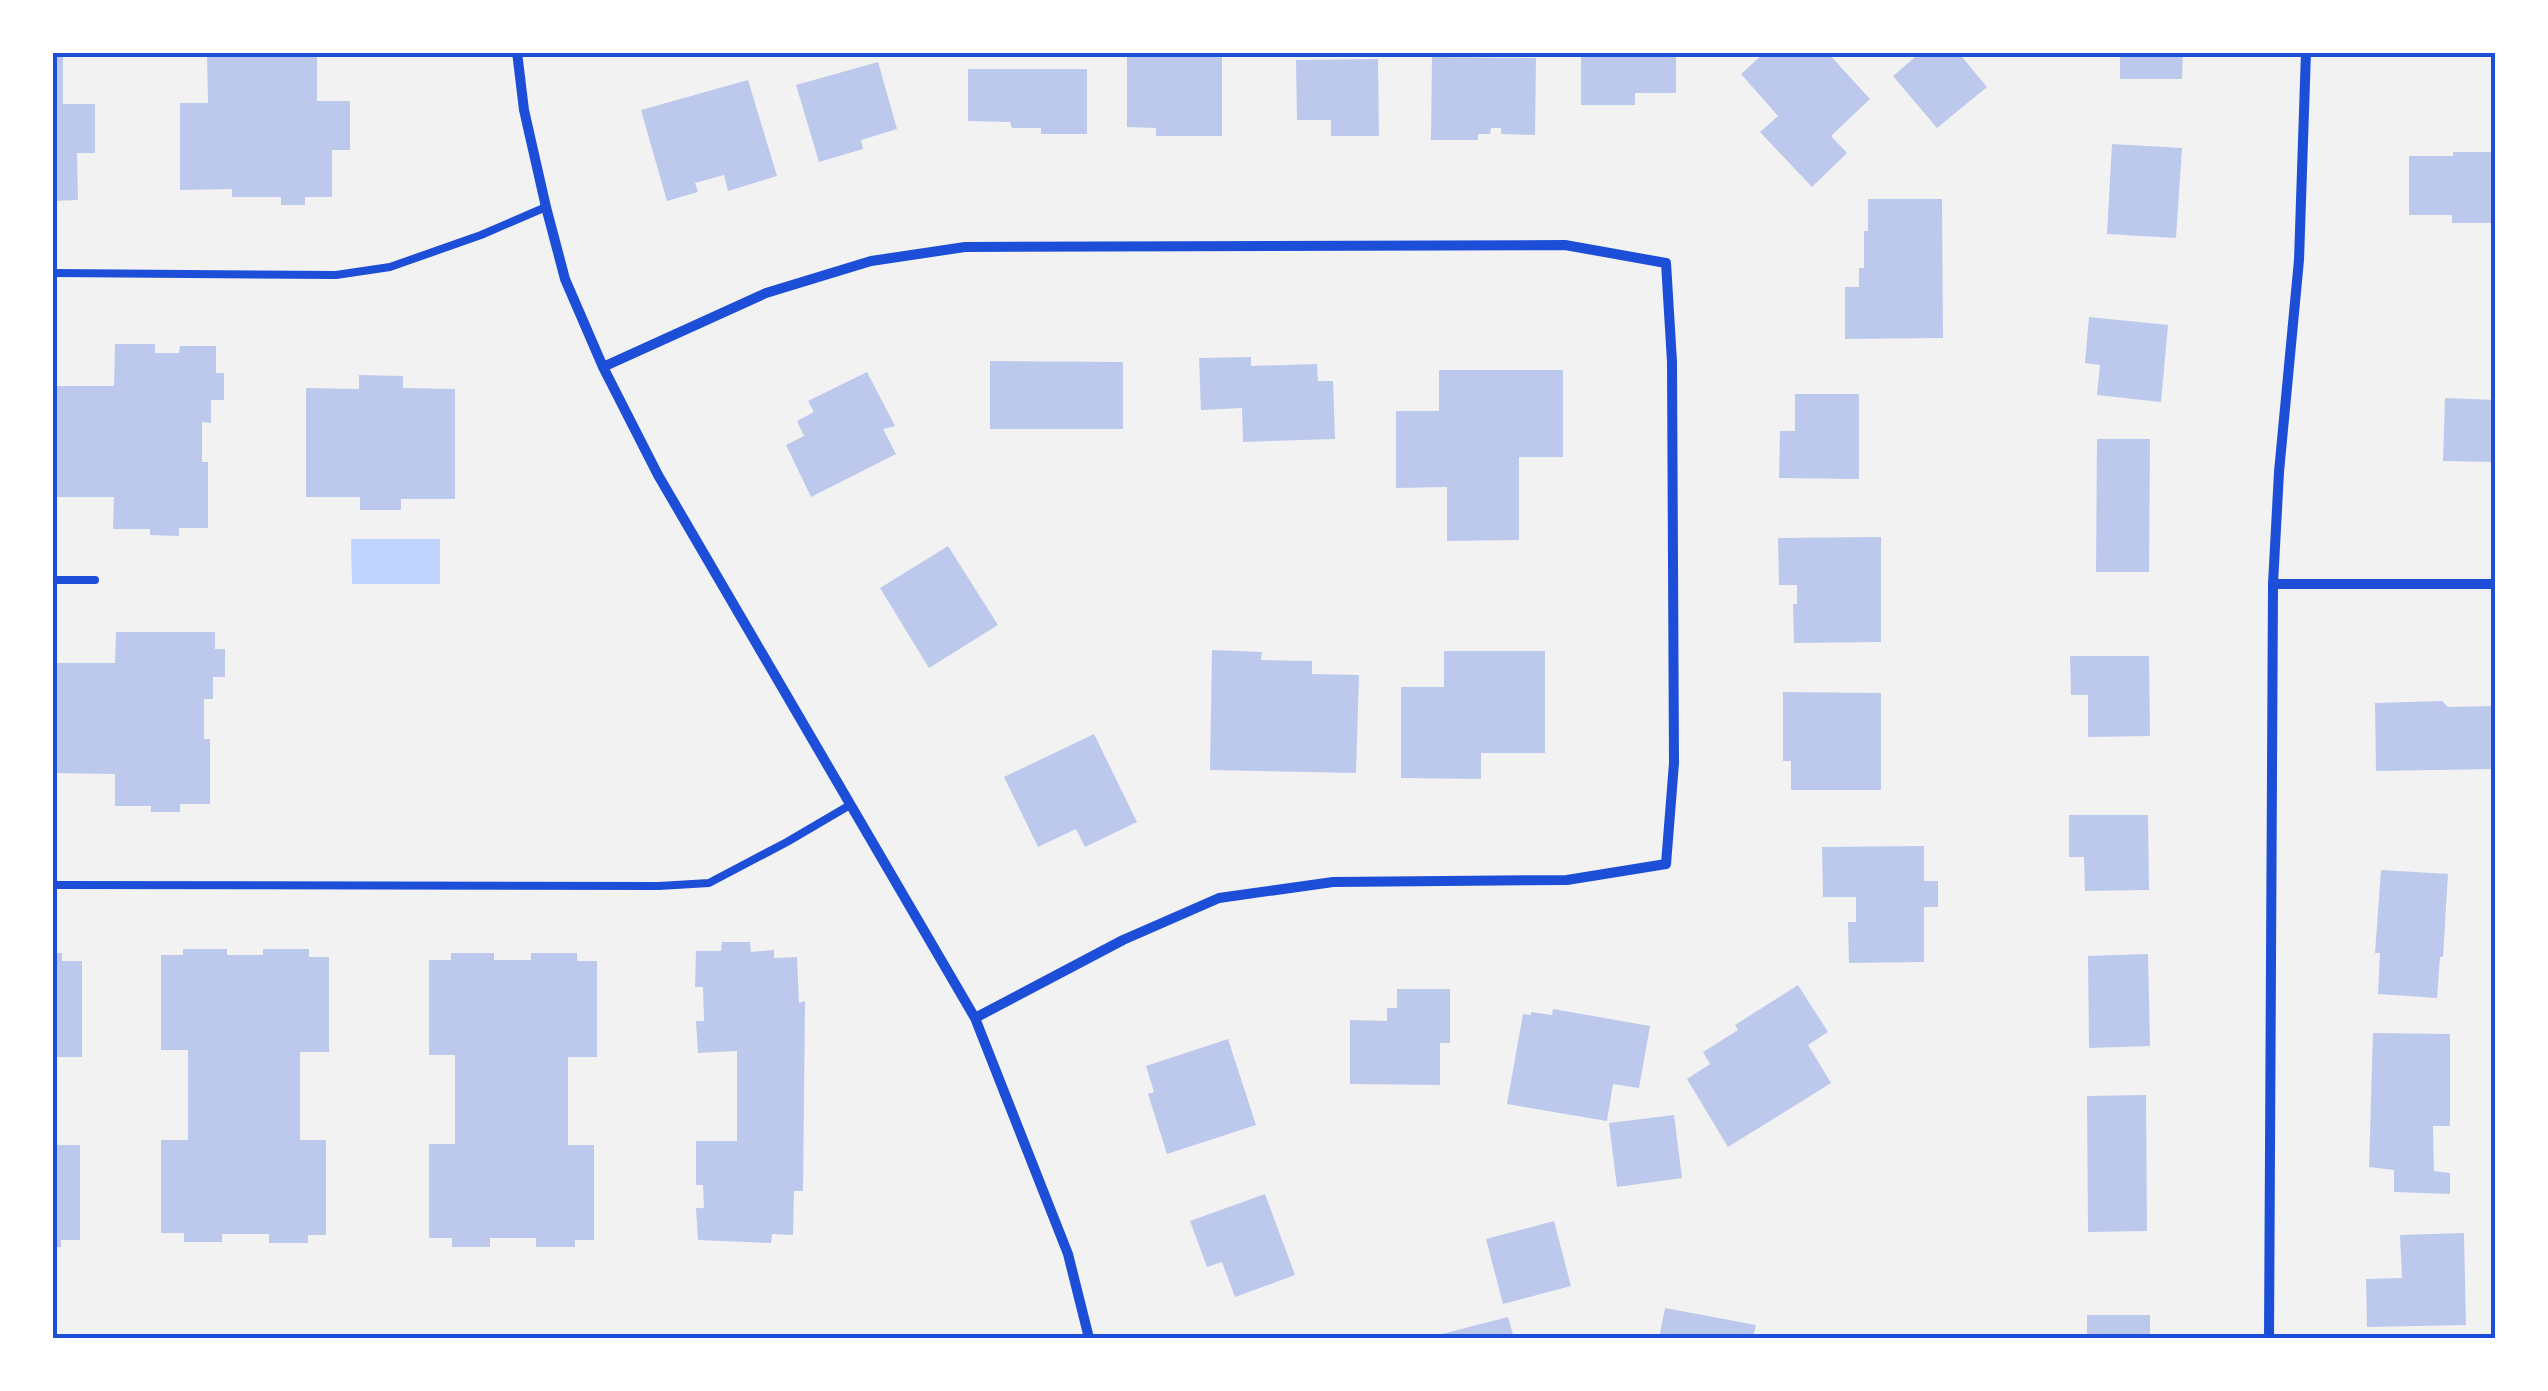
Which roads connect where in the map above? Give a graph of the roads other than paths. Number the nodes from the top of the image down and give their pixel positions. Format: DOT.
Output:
graph roads {
  1 [pos="516,52"];
  2 [pos="2306,52"];
  3 [pos="546,207"];
  4 [pos="52,273"];
  5 [pos="603,367"];
  6 [pos="52,580"];
  7 [pos="95,580"];
  8 [pos="2273,584"];
  9 [pos="2496,584"];
  10 [pos="850,805"];
  11 [pos="52,886"];
  12 [pos="974,1018"];
  13 [pos="1089,1338"];
  14 [pos="2268,1338"];
  1 -- 3 [label="street"];
  2 -- 8 [label="street"];
  3 -- 4 [label="lane"];
  3 -- 5 [label="street"];
  5 -- 10 [label="street"];
  5 -- 12 [label="street"];
  6 -- 7 [label="lane"];
  8 -- 9 [label="street"];
  8 -- 14 [label="street"];
  10 -- 11 [label="lane"];
  10 -- 12 [label="street"];
  12 -- 13 [label="street"];
}
